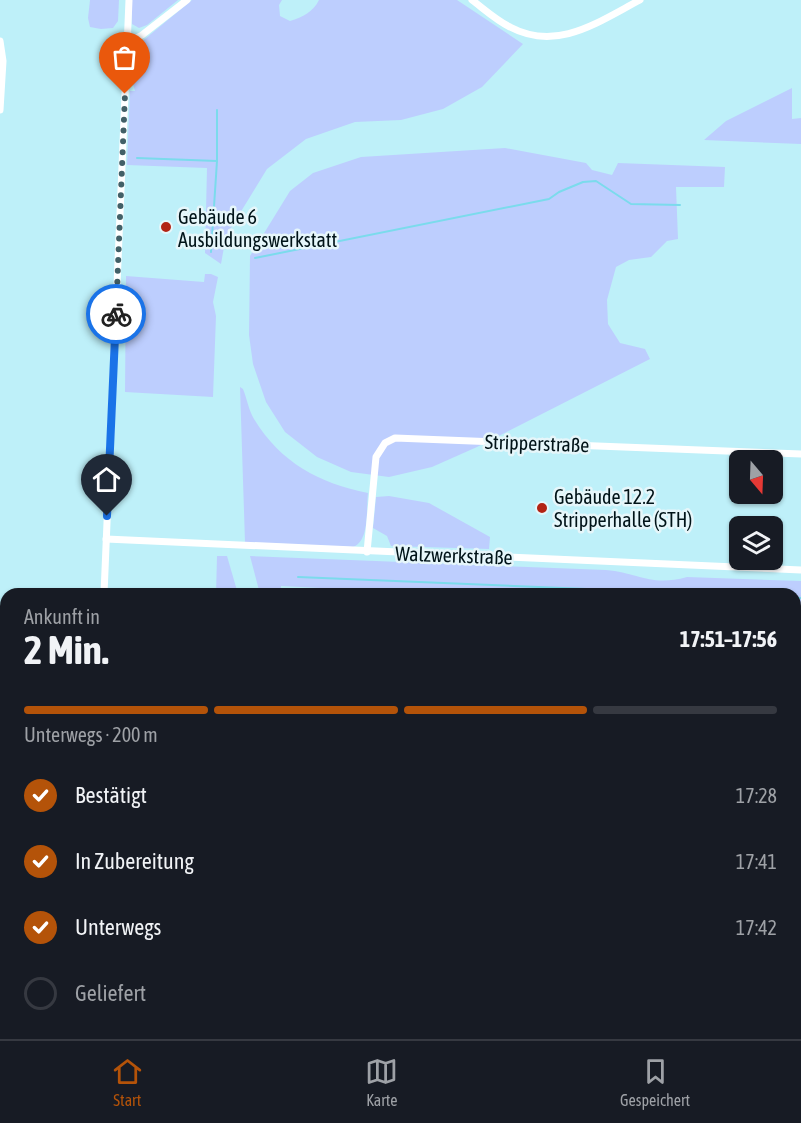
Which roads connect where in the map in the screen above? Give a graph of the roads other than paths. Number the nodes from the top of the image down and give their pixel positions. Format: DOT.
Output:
graph roads {
  1 [pos="129,0"];
  2 [pos="187,0"];
  3 [pos="472,0"];
  4 [pos="640,0"];
  5 [pos="0,41"];
  6 [pos="128,43"];
  7 [pos="0,110"];
  8 [pos="801,454"];
  9 [pos="106,539"];
  10 [pos="367,552"];
  11 [pos="801,570"];
  12 [pos="104,588"];
  1 -- 6 [label="street"];
  2 -- 6 [label="street"];
  3 -- 4 [label="street"];
  5 -- 7 [label="street"];
  6 -- 9 [label="street"];
  8 -- 10 [label="street, Stripperstraße"];
  9 -- 10 [label="street, Walzwerkstraße"];
  9 -- 12 [label="street"];
  10 -- 11 [label="street, Walzwerkstraße"];
}
